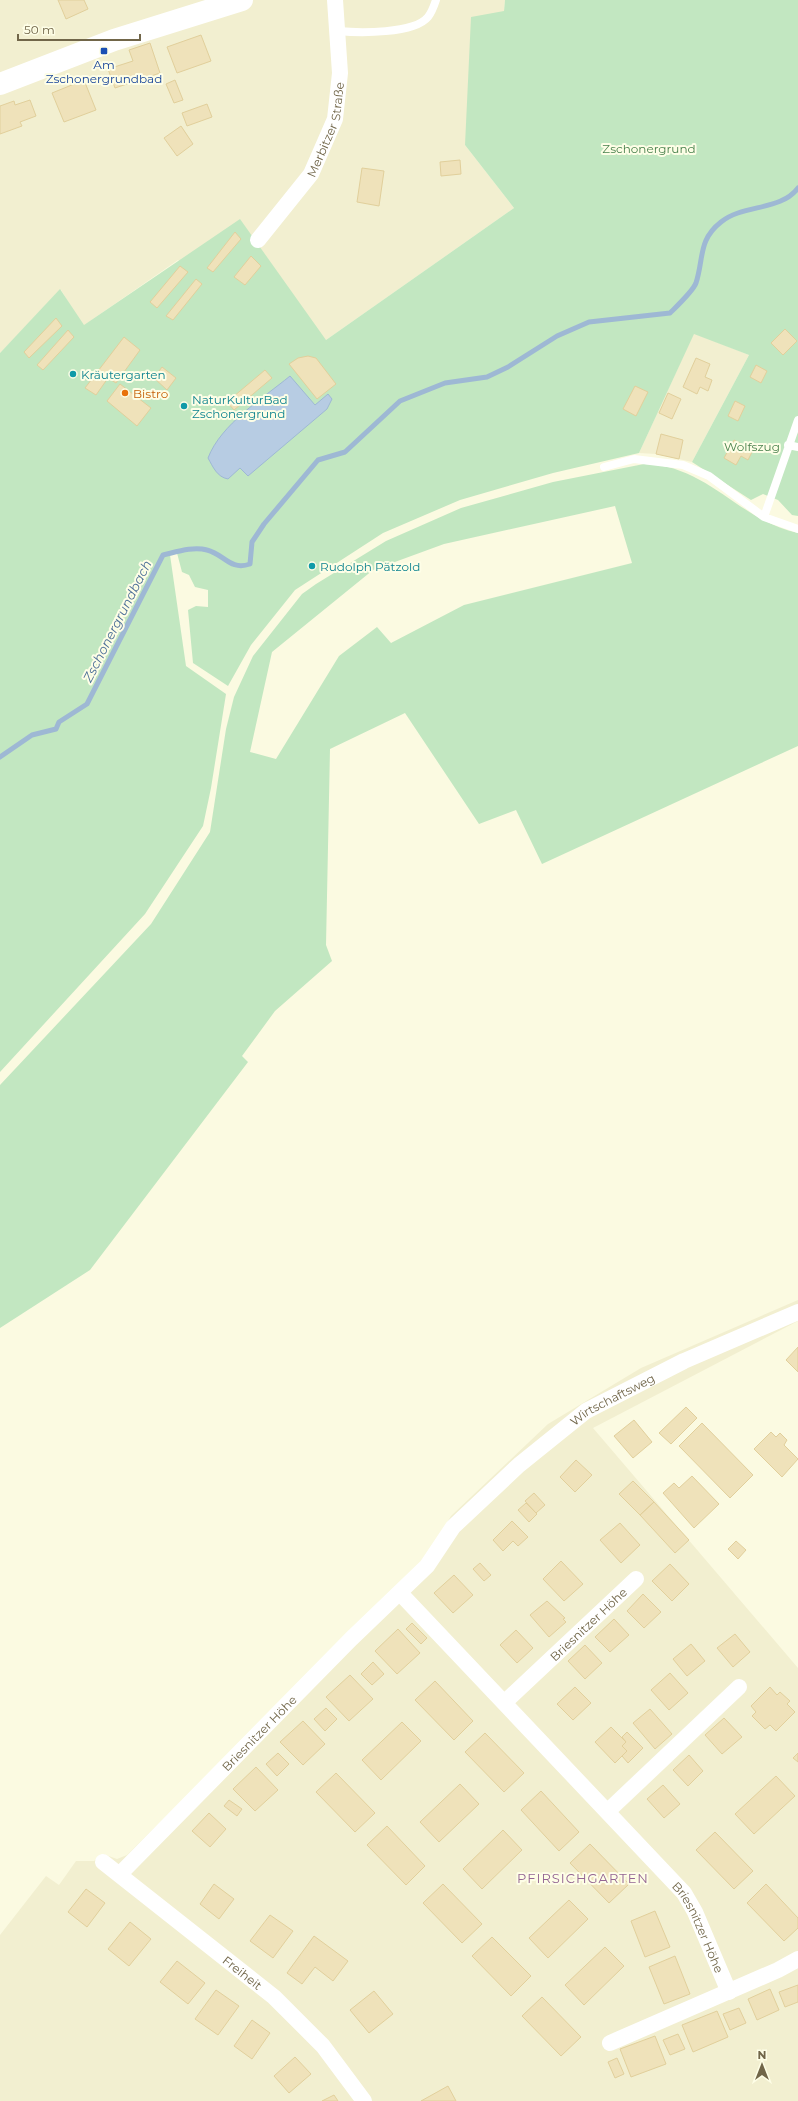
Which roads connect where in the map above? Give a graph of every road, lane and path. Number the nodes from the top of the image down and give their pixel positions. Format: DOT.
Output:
graph roads {
  1 [pos="242,0"];
  2 [pos="335,0"];
  3 [pos="436,0"];
  4 [pos="338,31"];
  5 [pos="0,84"];
  6 [pos="258,240"];
  7 [pos="798,420"];
  8 [pos="788,445"];
  9 [pos="798,447"];
  10 [pos="604,467"];
  11 [pos="764,517"];
  12 [pos="798,529"];
  13 [pos="798,1312"];
  14 [pos="453,1527"];
  15 [pos="636,1579"];
  16 [pos="400,1593"];
  17 [pos="739,1687"];
  18 [pos="505,1702"];
  19 [pos="608,1811"];
  20 [pos="103,1862"];
  21 [pos="120,1874"];
  22 [pos="798,1959"];
  23 [pos="729,1992"];
  24 [pos="610,2043"];
  25 [pos="364,2101"];
  1 -- 5 [label="street"];
  2 -- 4 [label="street, Merbitzer Straße"];
  3 -- 4 [label="lane"];
  4 -- 6 [label="street, Merbitzer Straße"];
  7 -- 8 [label="lane"];
  8 -- 9 [label="lane"];
  8 -- 11 [label="lane"];
  10 -- 11 [label="lane"];
  11 -- 12 [label="lane"];
  13 -- 14 [label="street, Wirtschaftsweg"];
  14 -- 16 [label="street, Briesnitzer Höhe"];
  15 -- 18 [label="street, Briesnitzer Höhe"];
  16 -- 18 [label="street, Briesnitzer Höhe"];
  16 -- 21 [label="street, Briesnitzer Höhe"];
  17 -- 19 [label="street"];
  18 -- 19 [label="street, Briesnitzer Höhe"];
  19 -- 23 [label="street, Briesnitzer Höhe"];
  20 -- 21 [label="street, Freiheit"];
  21 -- 25 [label="street, Freiheit"];
  22 -- 23 [label="street"];
  23 -- 24 [label="street"];
}
